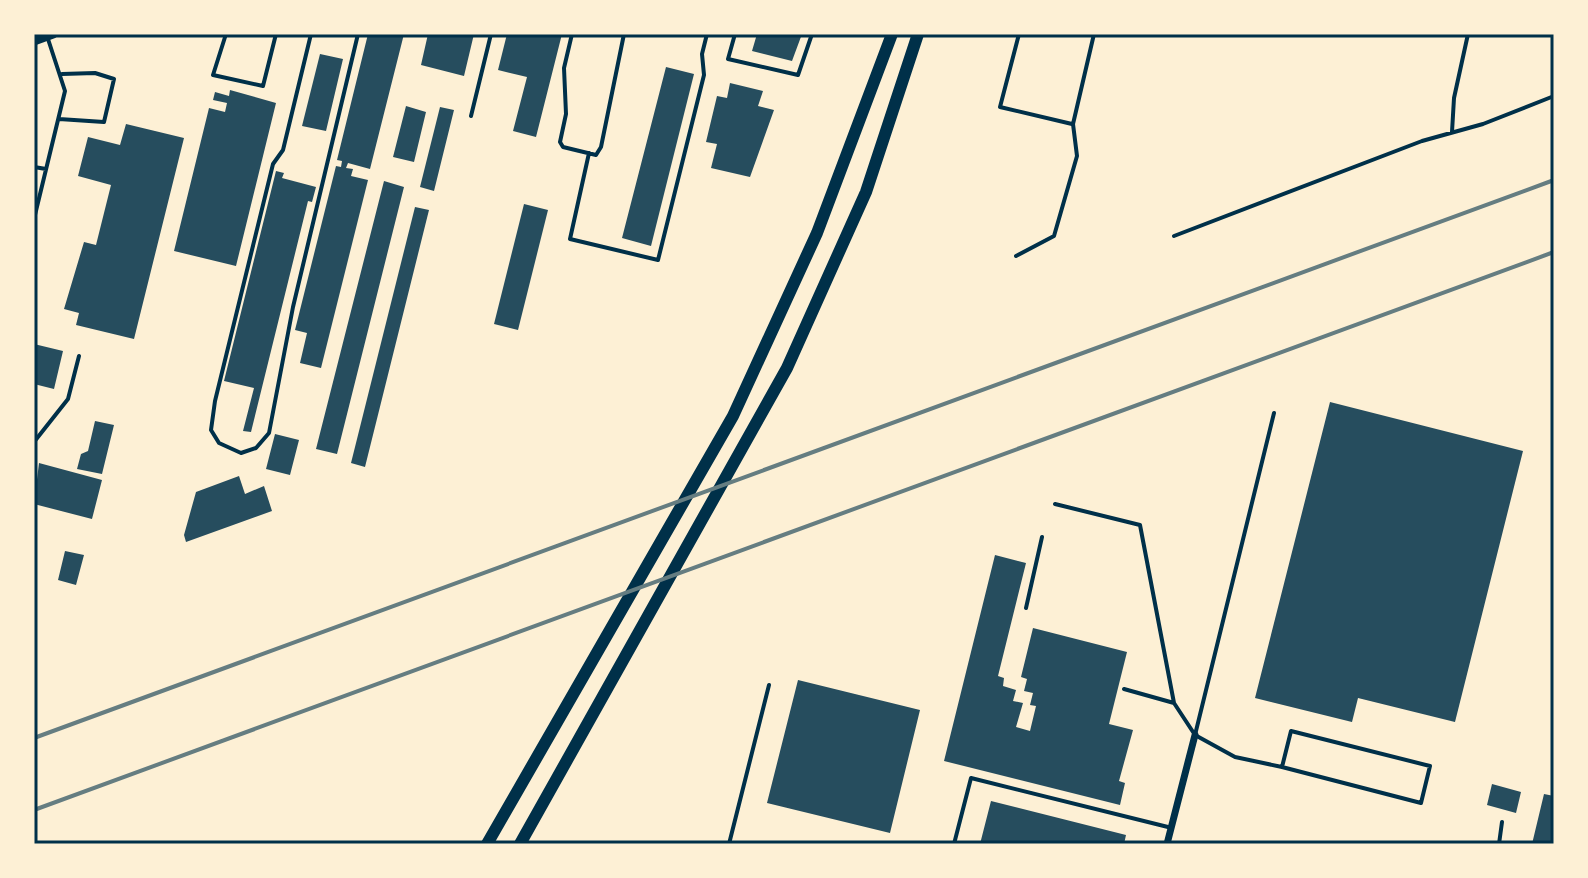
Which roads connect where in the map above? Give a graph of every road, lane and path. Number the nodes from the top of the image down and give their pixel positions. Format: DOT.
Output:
graph roads {
  1 [pos="226,34"];
  2 [pos="276,34"];
  3 [pos="311,34"];
  4 [pos="358,34"];
  5 [pos="491,34"];
  6 [pos="572,34"];
  7 [pos="624,34"];
  8 [pos="707,34"];
  9 [pos="735,34"];
  10 [pos="812,34"];
  11 [pos="892,34"];
  12 [pos="918,34"];
  13 [pos="1019,34"];
  14 [pos="1094,34"];
  15 [pos="1468,34"];
  16 [pos="50,35"];
  17 [pos="34,41"];
  18 [pos="62,74"];
  19 [pos="1554,96"];
  20 [pos="471,116"];
  21 [pos="58,119"];
  22 [pos="1073,124"];
  23 [pos="1452,132"];
  24 [pos="589,153"];
  25 [pos="34,167"];
  26 [pos="46,169"];
  27 [pos="34,219"];
  28 [pos="1174,236"];
  29 [pos="1016,256"];
  30 [pos="79,356"];
  31 [pos="1274,413"];
  32 [pos="34,442"];
  33 [pos="1055,504"];
  34 [pos="1042,537"];
  35 [pos="1026,608"];
  36 [pos="769,685"];
  37 [pos="1124,689"];
  38 [pos="1174,703"];
  39 [pos="1195,735"];
  40 [pos="1282,767"];
  41 [pos="1502,822"];
  42 [pos="1172,828"];
  43 [pos="487,844"];
  44 [pos="520,844"];
  45 [pos="729,844"];
  46 [pos="954,844"];
  47 [pos="1167,844"];
  48 [pos="1499,844"];
  1 -- 2 [label="lane"];
  3 -- 4 [label="lane"];
  5 -- 20 [label="lane"];
  6 -- 24 [label="lane"];
  7 -- 24 [label="lane"];
  8 -- 24 [label="lane"];
  9 -- 10 [label="lane"];
  11 -- 43 [label="main road"];
  12 -- 44 [label="main road"];
  13 -- 22 [label="lane"];
  14 -- 22 [label="lane"];
  15 -- 23 [label="lane"];
  16 -- 17 [label="street"];
  16 -- 18 [label="lane"];
  18 -- 21 [label="lane"];
  18 -- 21 [label="lane"];
  19 -- 23 [label="lane"];
  21 -- 26 [label="lane"];
  22 -- 29 [label="lane"];
  23 -- 28 [label="lane"];
  25 -- 26 [label="lane"];
  26 -- 27 [label="lane"];
  30 -- 32 [label="lane"];
  31 -- 39 [label="lane"];
  33 -- 38 [label="lane"];
  34 -- 35 [label="lane"];
  36 -- 45 [label="lane"];
  37 -- 38 [label="lane"];
  38 -- 39 [label="lane"];
  39 -- 40 [label="lane"];
  39 -- 42 [label="street"];
  40 -- 40 [label="lane"];
  41 -- 48 [label="lane"];
  42 -- 46 [label="lane"];
  42 -- 47 [label="street"];
}
